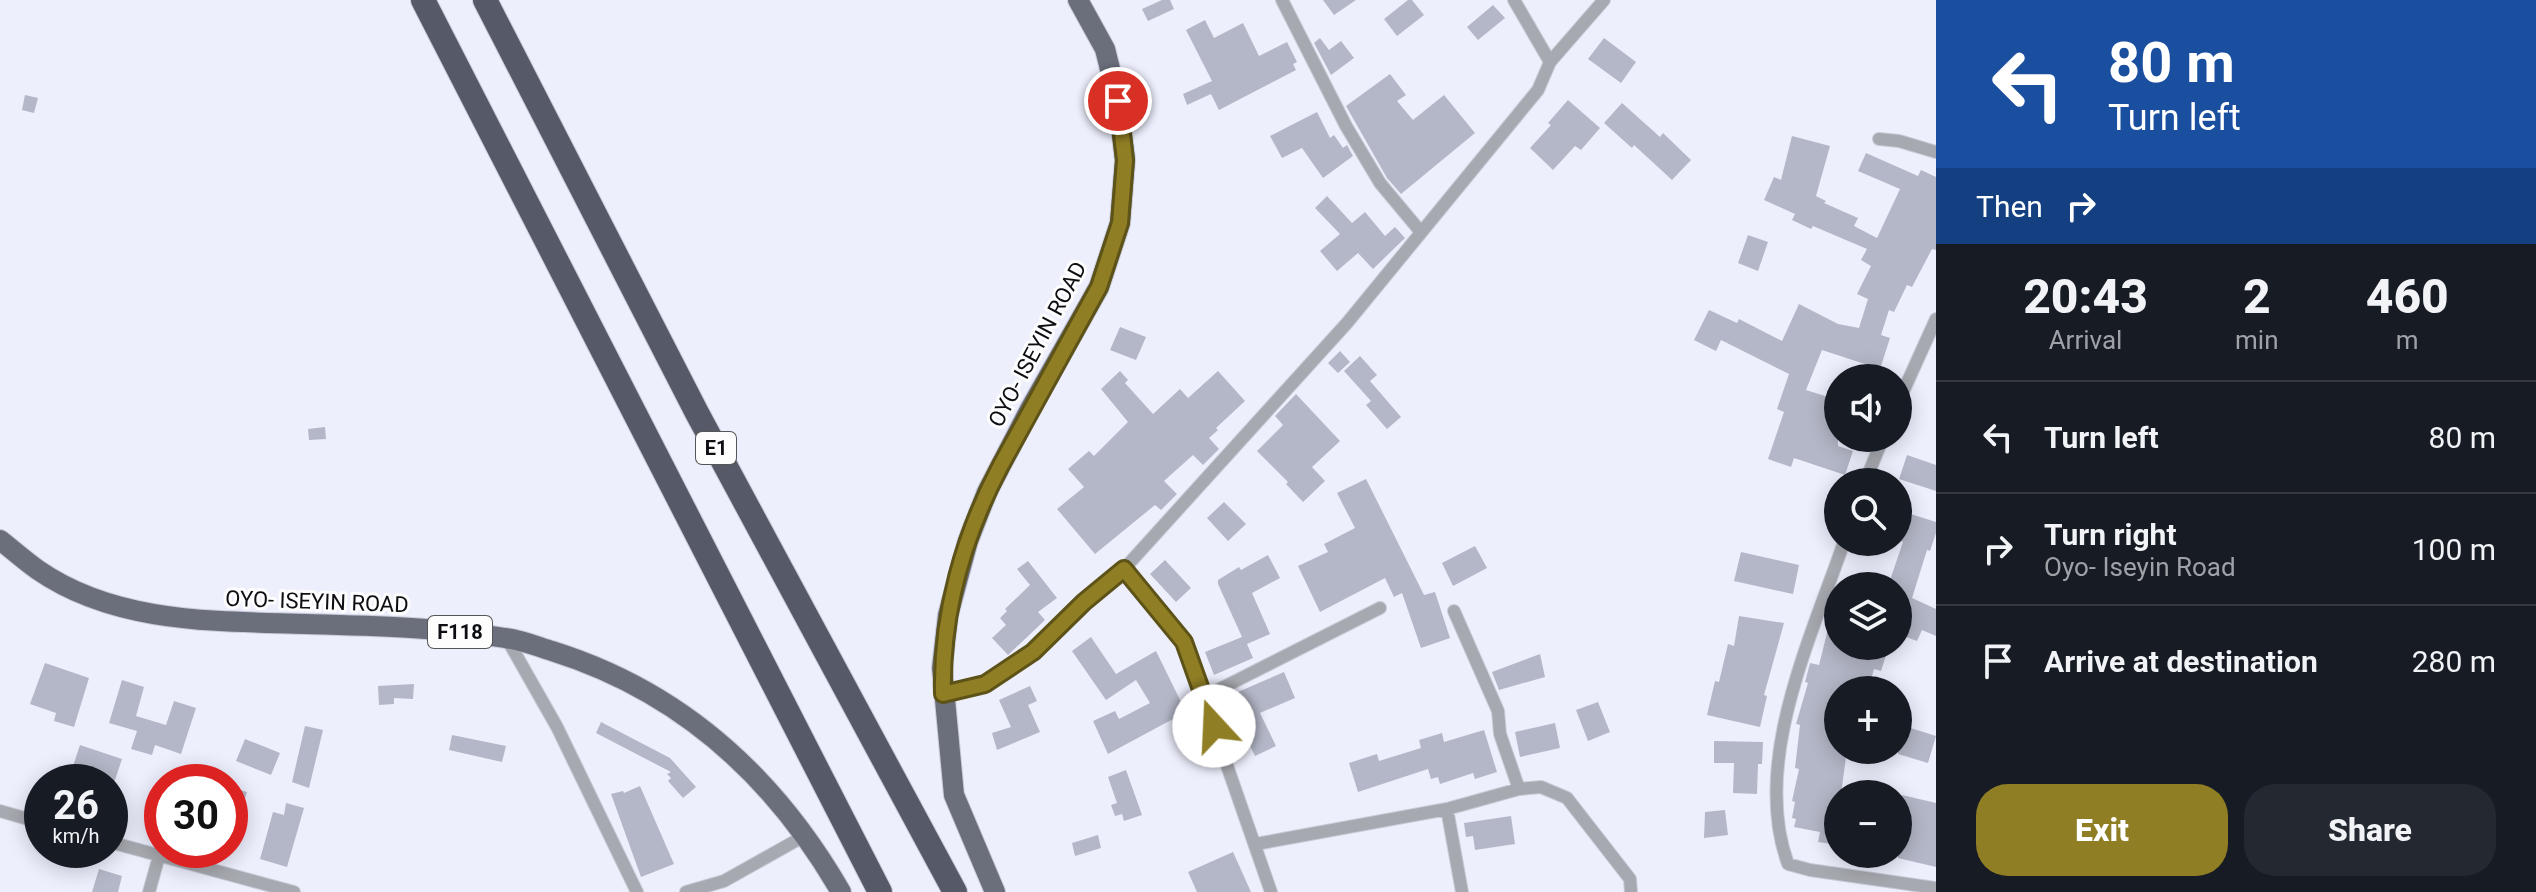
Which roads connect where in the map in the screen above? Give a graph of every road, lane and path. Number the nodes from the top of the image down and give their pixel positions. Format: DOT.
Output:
graph roads {
  1 [pos="423,0"];
  2 [pos="485,0"];
  3 [pos="1078,0"];
  4 [pos="1282,0"];
  5 [pos="1514,0"];
  6 [pos="1604,0"];
  7 [pos="1550,62"];
  8 [pos="1879,139"];
  9 [pos="1936,152"];
  10 [pos="1420,231"];
  11 [pos="1936,319"];
  12 [pos="1912,372"];
  13 [pos="0,540"];
  14 [pos="1839,556"];
  15 [pos="1124,569"];
  16 [pos="1380,608"];
  17 [pos="1454,611"];
  18 [pos="511,646"];
  19 [pos="943,694"];
  20 [pos="1204,697"];
  21 [pos="1519,789"];
  22 [pos="1447,809"];
  23 [pos="0,811"];
  24 [pos="24,818"];
  25 [pos="806,835"];
  26 [pos="1256,844"];
  27 [pos="156,868"];
  28 [pos="204,868"];
  29 [pos="1936,888"];
  30 [pos="149,892"];
  31 [pos="294,892"];
  32 [pos="637,892"];
  33 [pos="686,892"];
  34 [pos="841,892"];
  35 [pos="880,892"];
  36 [pos="955,892"];
  37 [pos="995,892"];
  38 [pos="1271,892"];
  39 [pos="1462,892"];
  40 [pos="1631,892"];
  1 -- 35 [label="highway, E1"];
  2 -- 36 [label="highway, E1"];
  3 -- 19 [label="main road, OYO- ISEYIN ROAD"];
  4 -- 10 [label="street"];
  5 -- 7 [label="street"];
  6 -- 7 [label="street"];
  7 -- 10 [label="street"];
  8 -- 9 [label="street"];
  10 -- 15 [label="street"];
  11 -- 12 [label="street"];
  13 -- 25 [label="main road, OYO- ISEYIN ROAD / F118"];
  14 -- 29 [label="street"];
  15 -- 19 [label="street"];
  15 -- 20 [label="street"];
  16 -- 20 [label="street"];
  17 -- 21 [label="street"];
  18 -- 32 [label="street"];
  19 -- 37 [label="main road, OYO- ISEYIN ROAD"];
  20 -- 26 [label="street"];
  21 -- 22 [label="street"];
  21 -- 40 [label="street"];
  22 -- 26 [label="street"];
  22 -- 39 [label="street"];
  23 -- 24 [label="street"];
  25 -- 33 [label="street"];
  25 -- 34 [label="main road, OYO- ISEYIN ROAD / F118"];
  26 -- 38 [label="street"];
  27 -- 30 [label="street"];
  28 -- 31 [label="street"];
}
